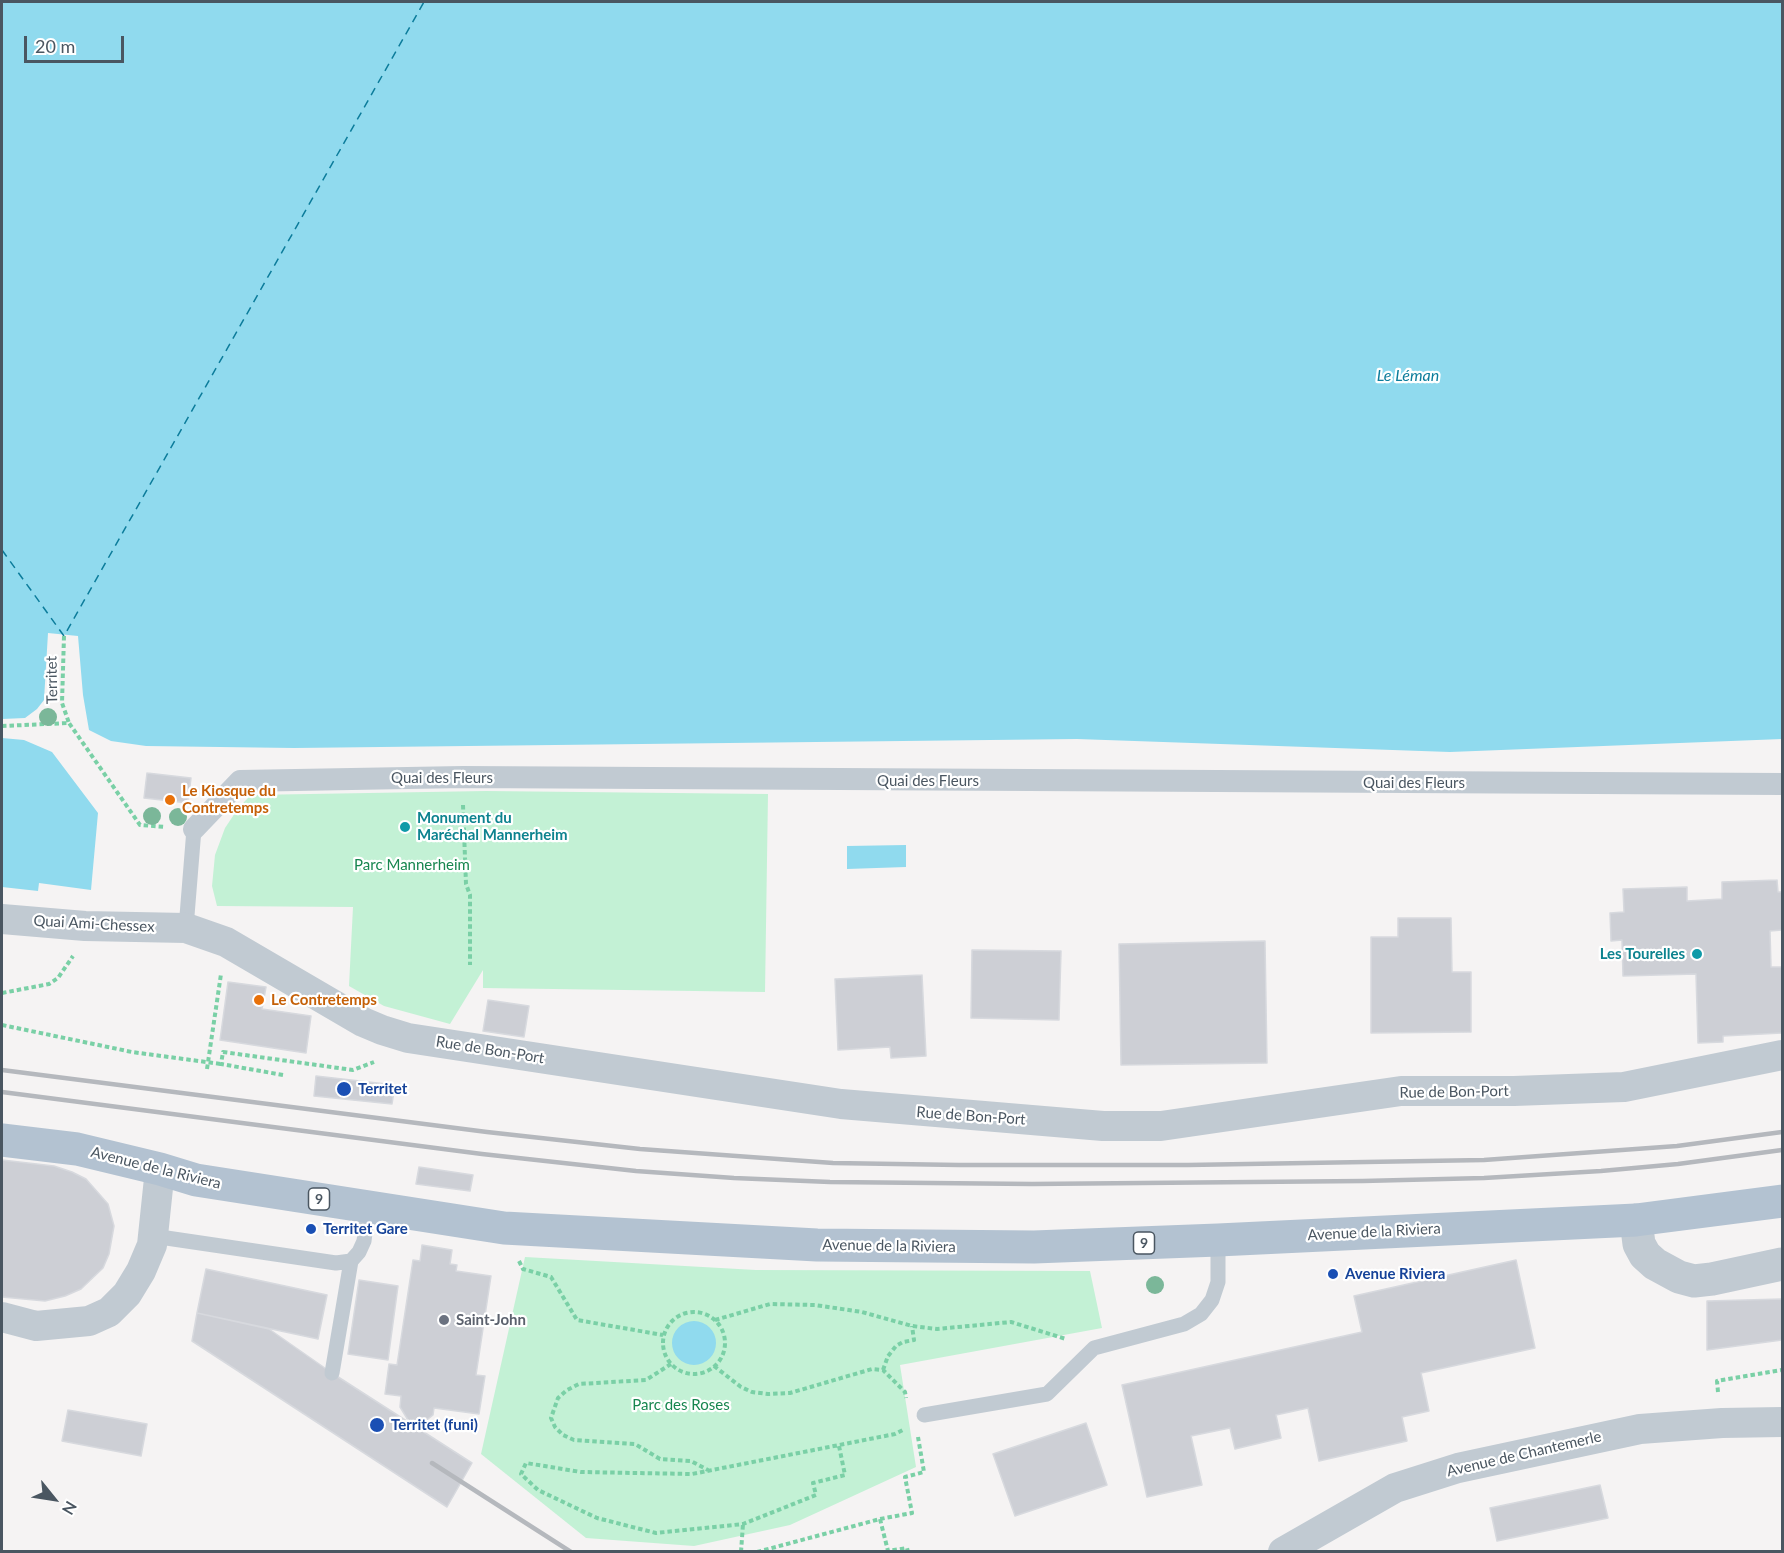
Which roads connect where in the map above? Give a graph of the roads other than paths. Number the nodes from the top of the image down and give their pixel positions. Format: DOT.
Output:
graph roads {
  1 [pos="1782,784"];
  2 [pos="194,829"];
  3 [pos="2,920"];
  4 [pos="186,928"];
  5 [pos="1782,1055"];
  6 [pos="2,1140"];
  7 [pos="160,1169"];
  8 [pos="1782,1201"];
  9 [pos="368,1208"];
  10 [pos="1636,1220"];
  11 [pos="153,1236"];
  12 [pos="1218,1240"];
  13 [pos="351,1261"];
  14 [pos="1782,1264"];
  15 [pos="2,1317"];
  16 [pos="332,1373"];
  17 [pos="919,1420"];
  18 [pos="1782,1422"];
  19 [pos="1283,1551"];
  1 -- 2 [label="street, Quai des Fleurs"];
  2 -- 4 [label="lane"];
  3 -- 4 [label="street, Quai Ami-Chessex"];
  4 -- 5 [label="street, Rue de Bon-Port"];
  6 -- 7 [label="main road, Avenue de la Riviera / 9"];
  7 -- 9 [label="main road, Avenue de la Riviera / 9"];
  7 -- 11 [label="street"];
  8 -- 10 [label="main road, Avenue de la Riviera / 9"];
  9 -- 12 [label="main road, Avenue de la Riviera / 9"];
  9 -- 13 [label="lane"];
  10 -- 12 [label="main road, Avenue de la Riviera / 9"];
  10 -- 14 [label="street"];
  11 -- 13 [label="lane"];
  11 -- 15 [label="street"];
  12 -- 17 [label="lane"];
  13 -- 16 [label="lane"];
  18 -- 19 [label="street, Avenue de Chantemerle"];
}
